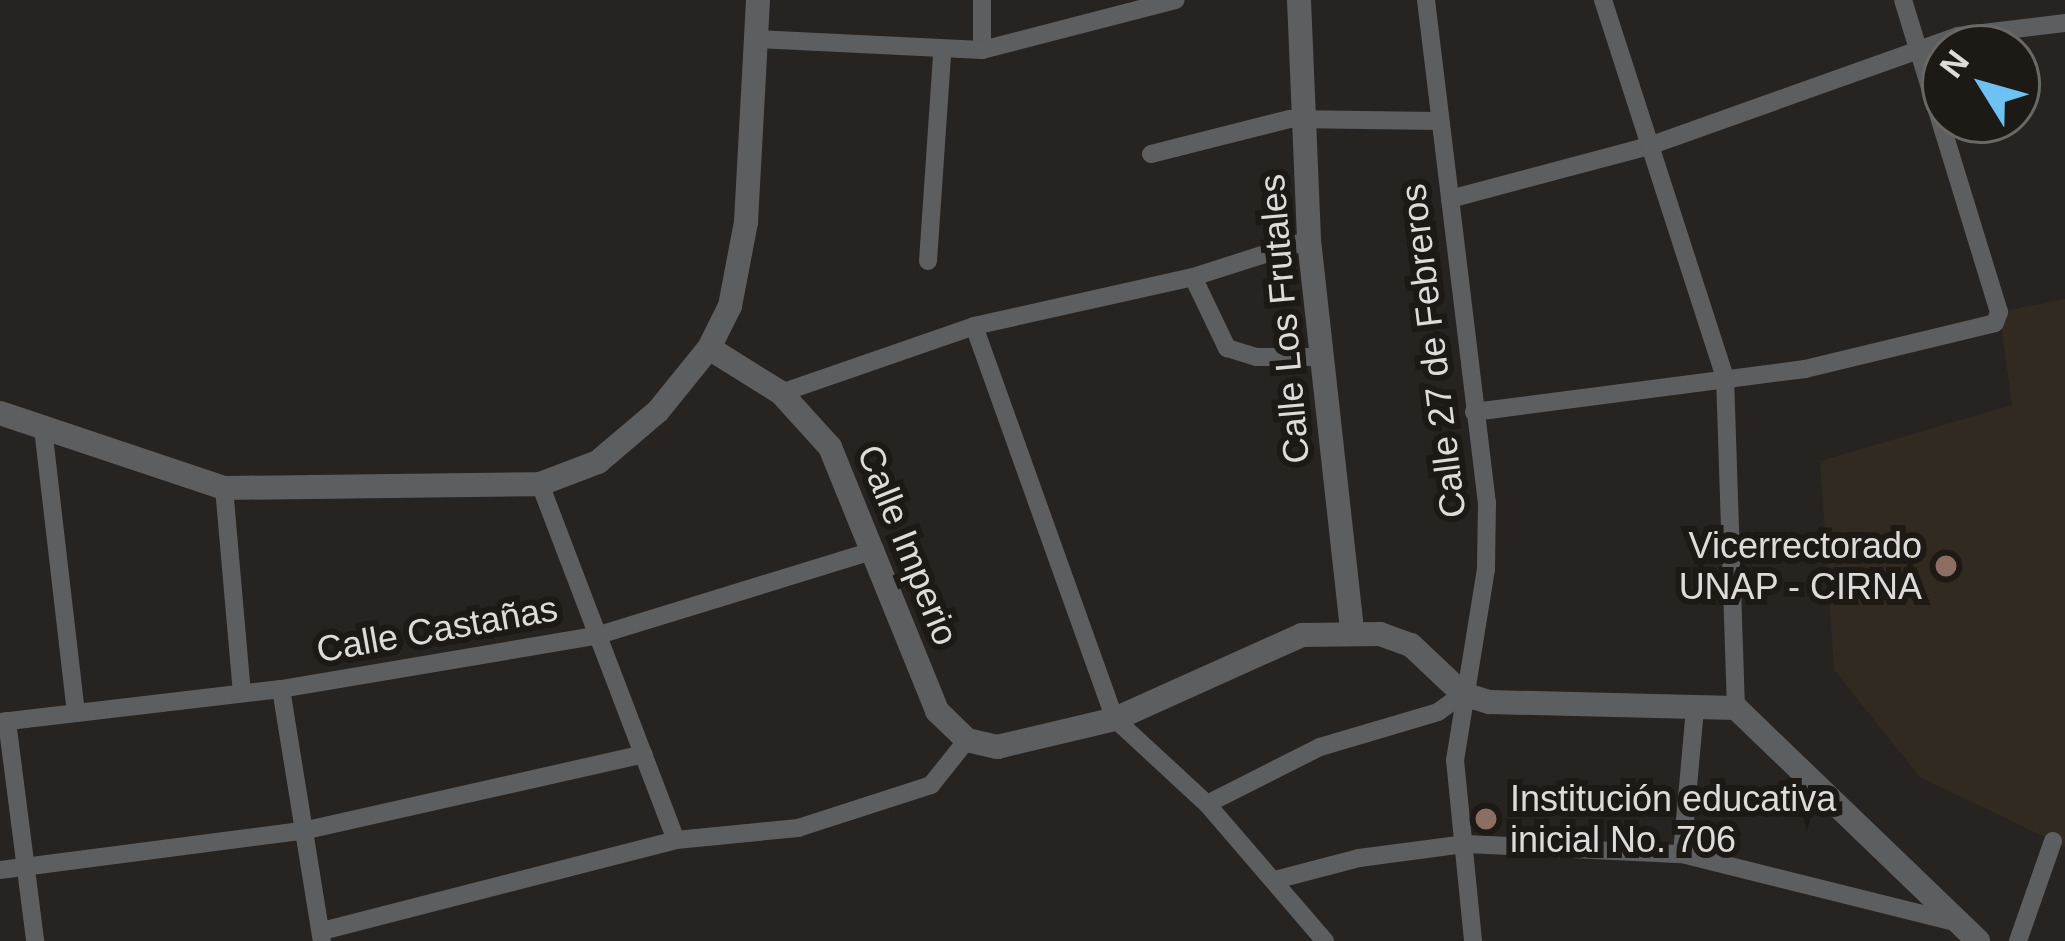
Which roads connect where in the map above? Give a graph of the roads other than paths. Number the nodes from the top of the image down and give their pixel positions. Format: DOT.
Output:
graph roads {
  1 [pos="758,0"];
  2 [pos="982,0"];
  3 [pos="1176,0"];
  4 [pos="1299,0"];
  5 [pos="1426,0"];
  6 [pos="1603,0"];
  7 [pos="1903,0"];
  8 [pos="2065,23"];
  9 [pos="756,39"];
  10 [pos="982,50"];
  11 [pos="1919,50"];
  12 [pos="943,53"];
  13 [pos="1302,120"];
  14 [pos="1438,121"];
  15 [pos="1649,146"];
  16 [pos="1151,154"];
  17 [pos="1450,200"];
  18 [pos="1309,240"];
  19 [pos="928,261"];
  20 [pos="1193,277"];
  21 [pos="974,326"];
  22 [pos="709,348"];
  23 [pos="1320,357"];
  24 [pos="1725,377"];
  25 [pos="781,393"];
  26 [pos="1474,412"];
  27 [pos="0,413"];
  28 [pos="43,428"];
  29 [pos="540,484"];
  30 [pos="224,488"];
  31 [pos="875,550"];
  32 [pos="1352,630"];
  33 [pos="599,635"];
  34 [pos="280,689"];
  35 [pos="242,693"];
  36 [pos="1462,694"];
  37 [pos="1694,708"];
  38 [pos="1736,708"];
  39 [pos="76,713"];
  40 [pos="1115,719"];
  41 [pos="4,722"];
  42 [pos="967,740"];
  43 [pos="644,754"];
  44 [pos="1207,804"];
  45 [pos="307,830"];
  46 [pos="676,839"];
  47 [pos="2053,841"];
  48 [pos="1466,844"];
  49 [pos="1682,854"];
  50 [pos="26,867"];
  51 [pos="0,870"];
  52 [pos="1275,880"];
  53 [pos="1955,922"];
  54 [pos="322,936"];
  55 [pos="35,941"];
  56 [pos="1325,941"];
  57 [pos="1473,941"];
  58 [pos="1978,941"];
  59 [pos="2018,941"];
  1 -- 9 [label="street"];
  2 -- 10 [label="street"];
  3 -- 10 [label="street"];
  4 -- 13 [label="street, Calle Los Frutales"];
  5 -- 14 [label="street, Calle 27 de Febreros"];
  6 -- 15 [label="street"];
  7 -- 11 [label="street"];
  8 -- 11 [label="street"];
  9 -- 12 [label="street"];
  9 -- 22 [label="street"];
  10 -- 12 [label="street"];
  11 -- 15 [label="street"];
  11 -- 24 [label="street"];
  12 -- 19 [label="street"];
  13 -- 14 [label="street"];
  13 -- 16 [label="street"];
  13 -- 18 [label="street, Calle Los Frutales"];
  14 -- 17 [label="street, Calle 27 de Febreros"];
  15 -- 17 [label="street"];
  15 -- 24 [label="street"];
  17 -- 26 [label="street, Calle 27 de Febreros"];
  18 -- 20 [label="street"];
  18 -- 23 [label="street, Calle Los Frutales"];
  20 -- 21 [label="street"];
  20 -- 23 [label="street"];
  21 -- 25 [label="street"];
  21 -- 40 [label="street"];
  22 -- 25 [label="street, Calle Imperio"];
  22 -- 29 [label="street"];
  23 -- 32 [label="street, Calle Los Frutales"];
  24 -- 26 [label="street"];
  24 -- 38 [label="street"];
  25 -- 31 [label="street, Calle Imperio"];
  26 -- 36 [label="street, Calle 27 de Febreros"];
  27 -- 28 [label="street"];
  28 -- 30 [label="street"];
  28 -- 39 [label="street"];
  29 -- 30 [label="street"];
  29 -- 33 [label="street"];
  30 -- 35 [label="street"];
  31 -- 33 [label="street, Calle Castañas"];
  31 -- 42 [label="street, Calle Imperio"];
  32 -- 36 [label="street"];
  32 -- 40 [label="street"];
  33 -- 34 [label="street, Calle Castañas"];
  33 -- 43 [label="street"];
  34 -- 35 [label="street, Calle Castañas"];
  34 -- 45 [label="street"];
  35 -- 39 [label="street, Calle Castañas"];
  36 -- 37 [label="street"];
  36 -- 44 [label="street"];
  36 -- 48 [label="street, Calle 27 de Febreros"];
  37 -- 38 [label="street"];
  37 -- 49 [label="street"];
  38 -- 53 [label="street"];
  39 -- 41 [label="street, Calle Castañas"];
  40 -- 42 [label="street"];
  40 -- 44 [label="street"];
  41 -- 50 [label="street"];
  42 -- 46 [label="street"];
  43 -- 45 [label="street"];
  43 -- 46 [label="street"];
  44 -- 52 [label="street"];
  45 -- 50 [label="street"];
  45 -- 54 [label="street"];
  46 -- 54 [label="street"];
  47 -- 59 [label="street"];
  48 -- 49 [label="street"];
  48 -- 52 [label="street"];
  48 -- 57 [label="street, Calle 27 de Febreros"];
  49 -- 53 [label="street"];
  50 -- 51 [label="street"];
  50 -- 55 [label="street"];
  52 -- 56 [label="street"];
  53 -- 58 [label="street"];
}
